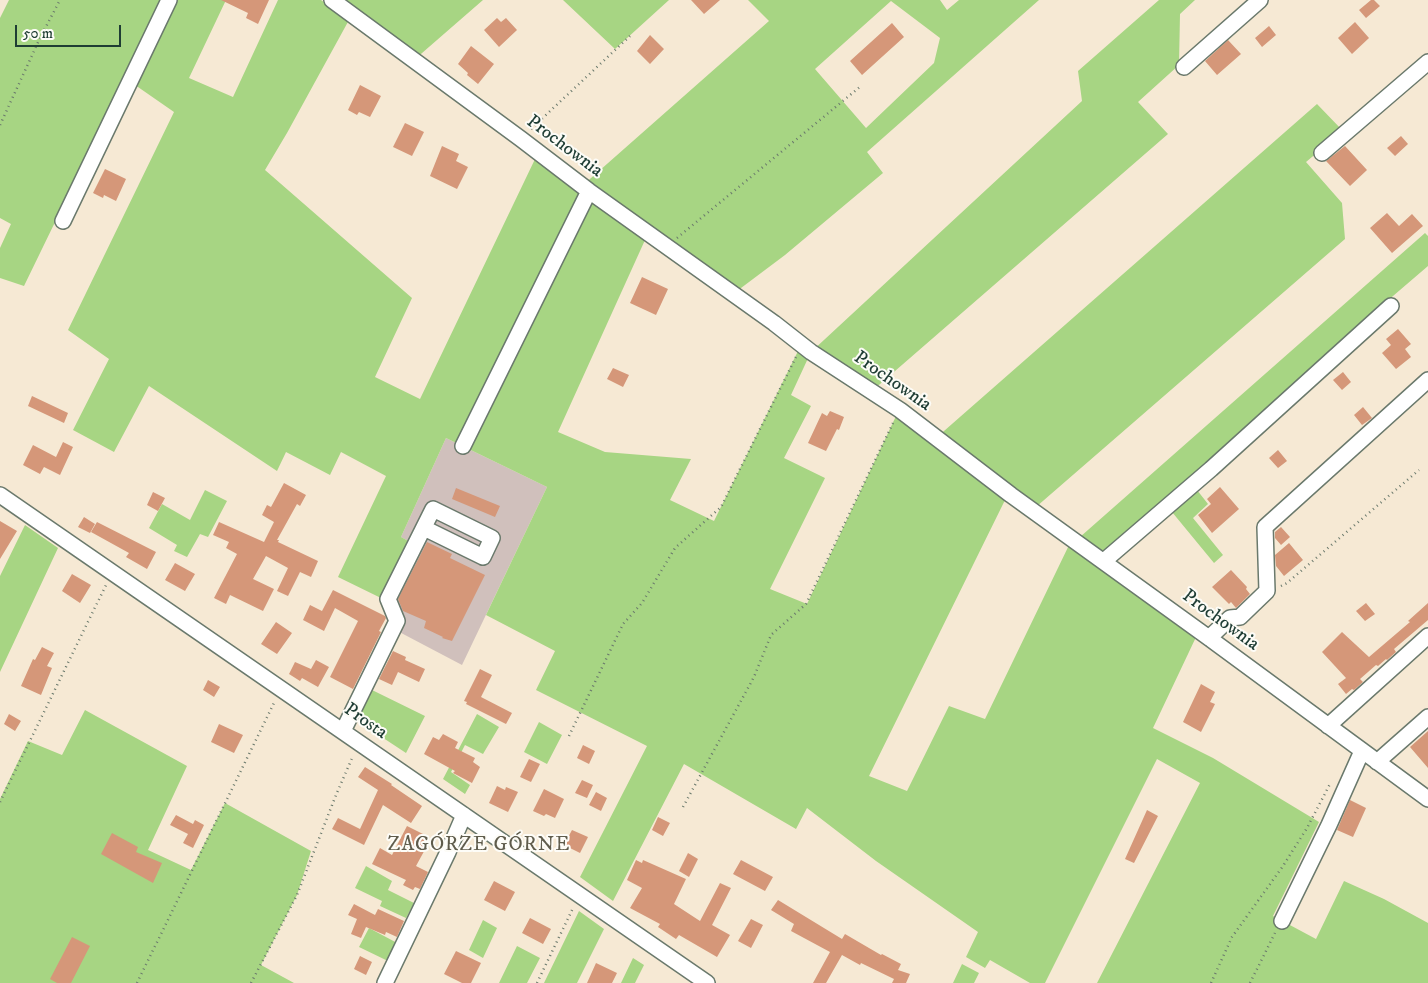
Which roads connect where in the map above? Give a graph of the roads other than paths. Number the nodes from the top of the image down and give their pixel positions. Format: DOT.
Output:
graph roads {
  1 [pos="169,0"];
  2 [pos="332,0"];
  3 [pos="1260,0"];
  4 [pos="1428,62"];
  5 [pos="1184,67"];
  6 [pos="1322,153"];
  7 [pos="589,191"];
  8 [pos="63,221"];
  9 [pos="1391,306"];
  10 [pos="1428,380"];
  11 [pos="463,446"];
  12 [pos="0,495"];
  13 [pos="424,528"];
  14 [pos="1104,561"];
  15 [pos="1428,636"];
  16 [pos="1209,638"];
  17 [pos="1428,717"];
  18 [pos="1328,726"];
  19 [pos="343,731"];
  20 [pos="1362,751"];
  21 [pos="1377,762"];
  22 [pos="1428,799"];
  23 [pos="464,815"];
  24 [pos="1282,921"];
  25 [pos="385,983"];
  26 [pos="707,983"];
  1 -- 8 [label="street"];
  2 -- 7 [label="street, Prochownia"];
  3 -- 5 [label="street"];
  4 -- 6 [label="street"];
  7 -- 11 [label="street"];
  7 -- 14 [label="street, Prochownia"];
  9 -- 14 [label="street"];
  10 -- 16 [label="street"];
  12 -- 19 [label="street, Prosta"];
  13 -- 19 [label="street"];
  14 -- 16 [label="street, Prochownia"];
  15 -- 18 [label="street"];
  16 -- 18 [label="street, Prochownia"];
  17 -- 21 [label="street"];
  18 -- 20 [label="street, Prochownia"];
  19 -- 23 [label="street, Prosta"];
  20 -- 21 [label="street, Prochownia"];
  20 -- 24 [label="street"];
  21 -- 22 [label="street, Prochownia"];
  23 -- 25 [label="street"];
  23 -- 26 [label="street, Prosta"];
}
